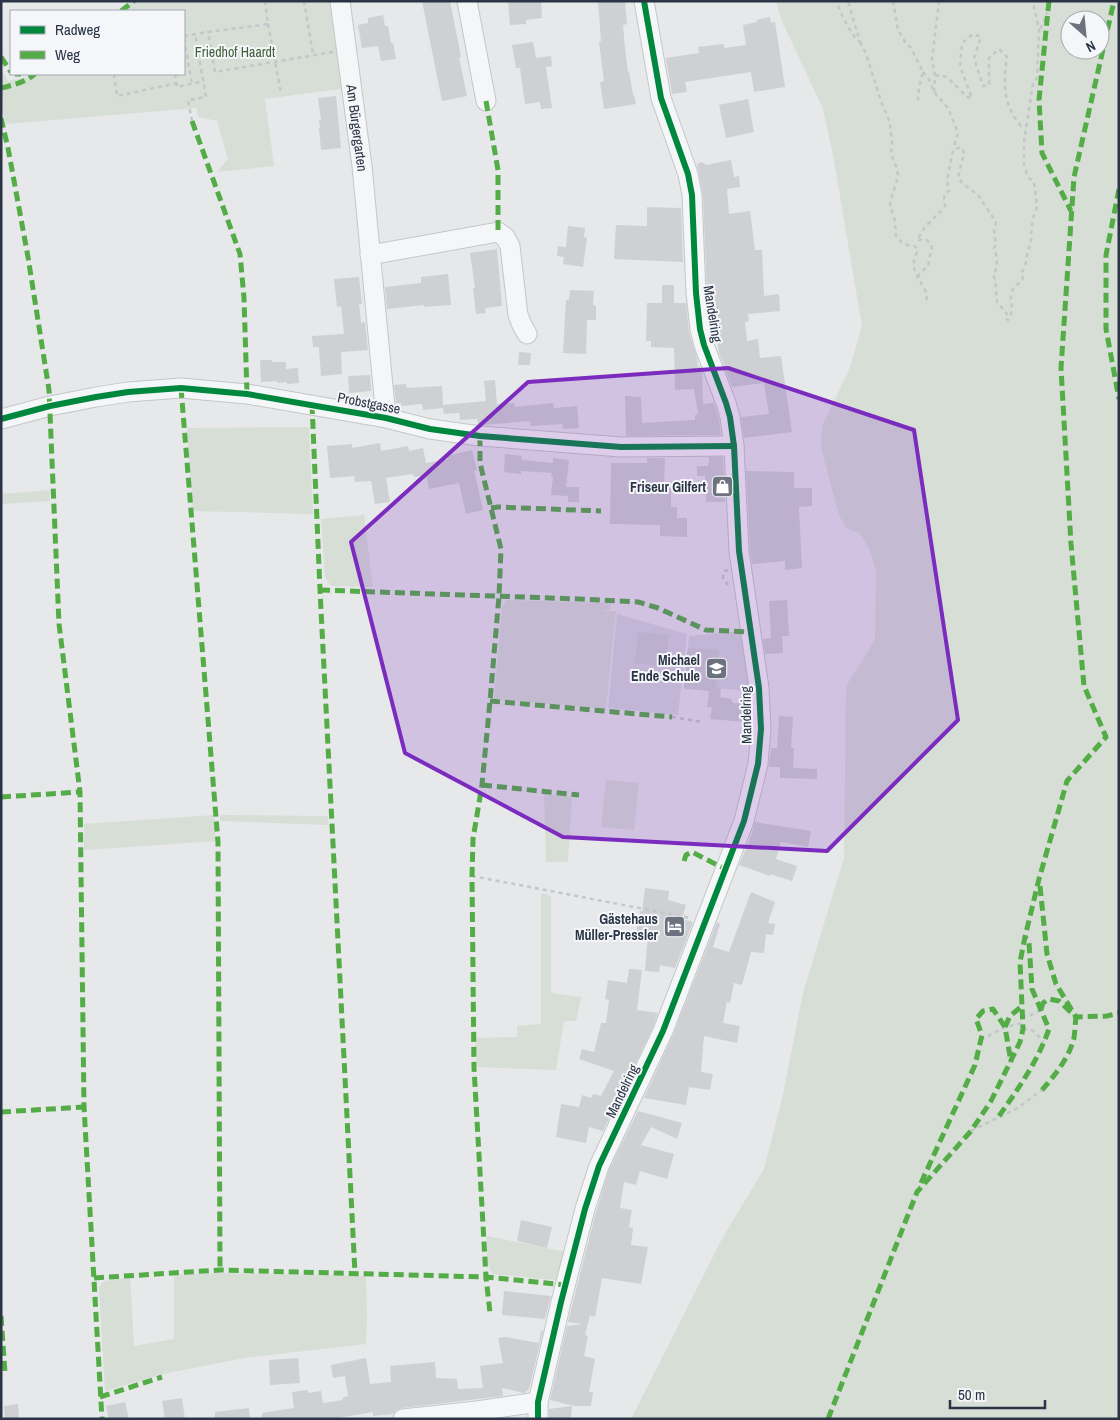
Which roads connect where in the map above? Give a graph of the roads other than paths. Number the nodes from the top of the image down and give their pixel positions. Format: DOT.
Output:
graph roads {
  1 [pos="340,1"];
  2 [pos="466,1"];
  3 [pos="648,2"];
  4 [pos="486,101"];
  5 [pos="370,255"];
  6 [pos="527,334"];
  7 [pos="386,418"];
  8 [pos="1,420"];
  9 [pos="734,446"];
  10 [pos="538,1411"];
  11 [pos="403,1419"];
  1 -- 5 [label="street, Am Bürgergarten"];
  2 -- 4 [label="street"];
  3 -- 9 [label="street, Mandelring"];
  5 -- 6 [label="street"];
  5 -- 7 [label="street, Am Bürgergarten"];
  7 -- 8 [label="street, Probstgasse"];
  7 -- 9 [label="street, Probstgasse"];
  9 -- 10 [label="street, Mandelring"];
  10 -- 11 [label="street, Mandelring"];
}
